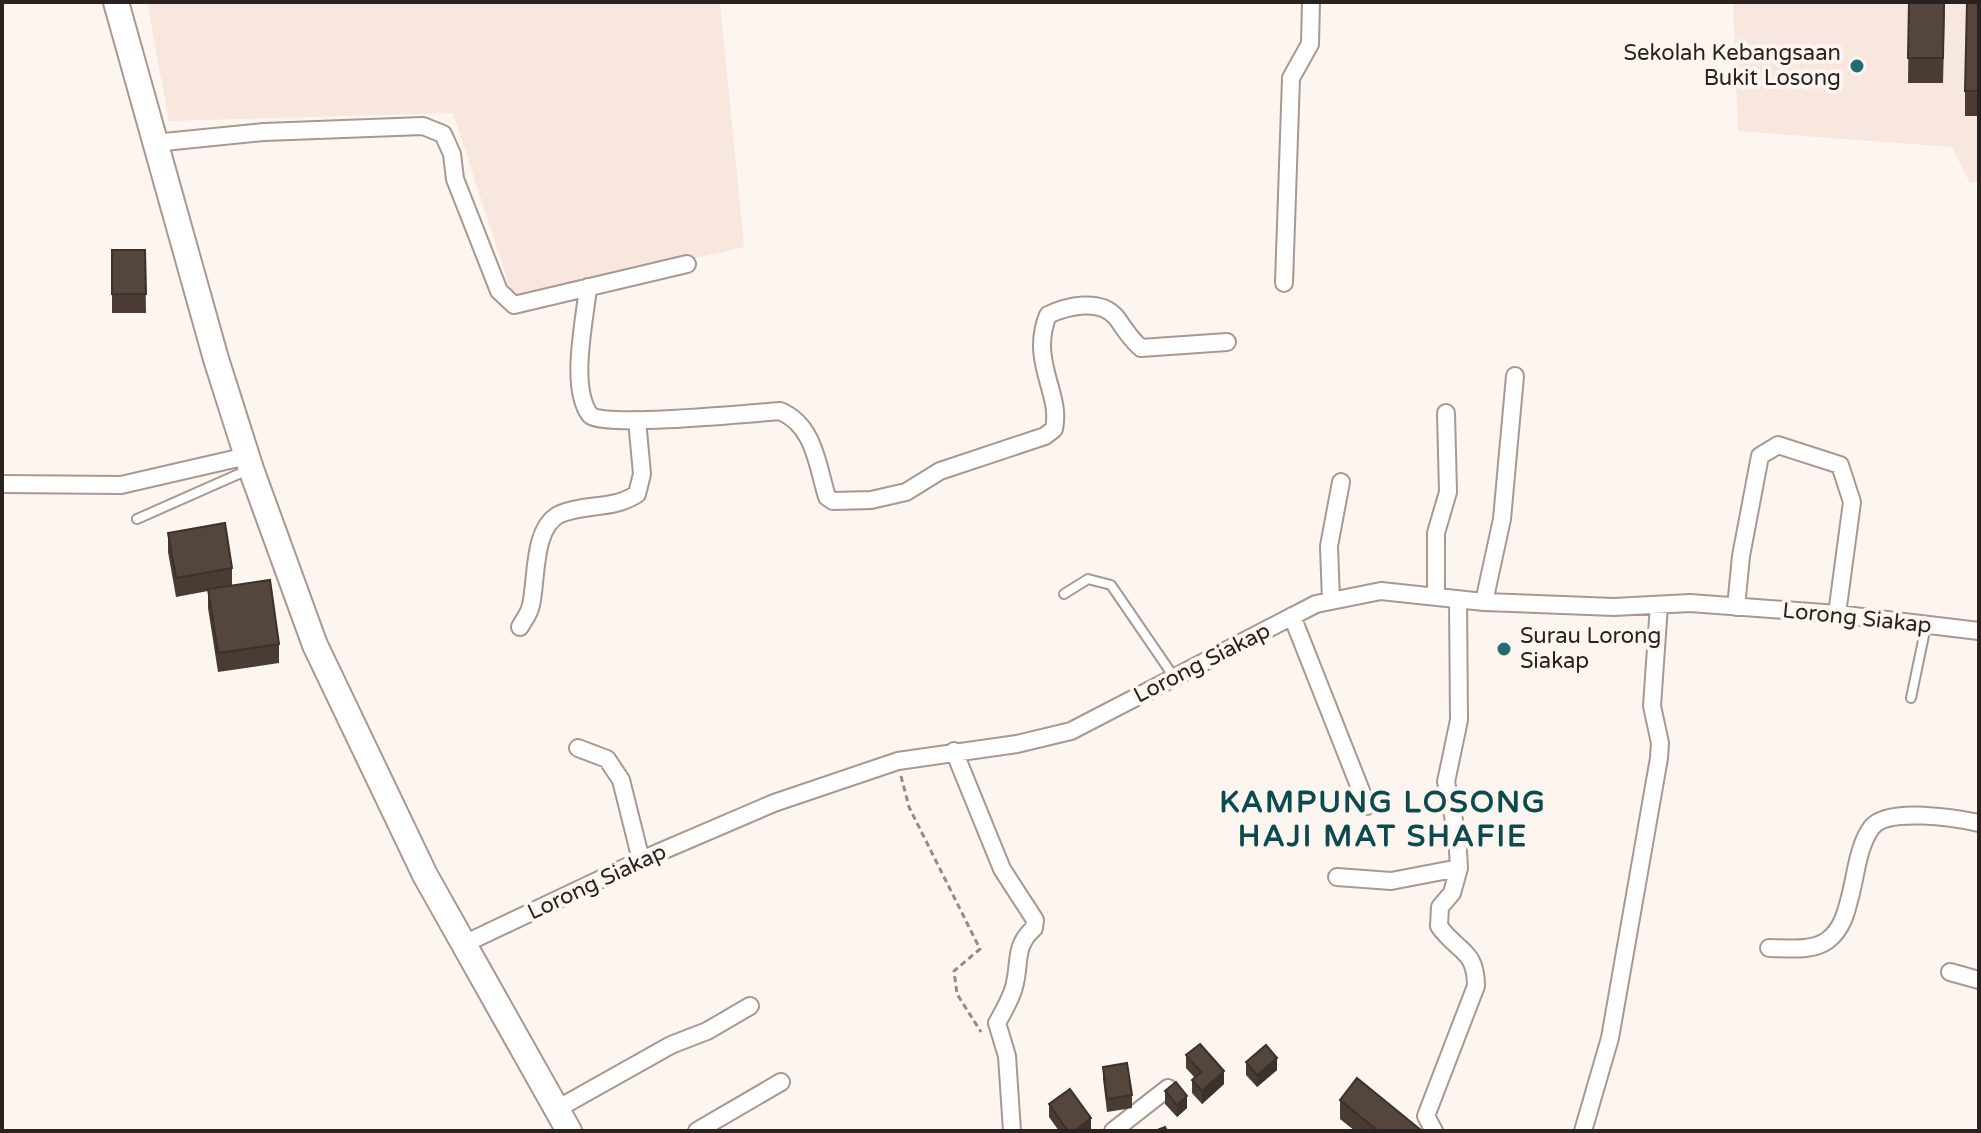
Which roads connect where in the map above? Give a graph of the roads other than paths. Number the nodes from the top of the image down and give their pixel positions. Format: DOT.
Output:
graph roads {
  1 [pos="116,2"];
  2 [pos="1311,2"];
  3 [pos="154,143"];
  4 [pos="687,264"];
  5 [pos="1284,283"];
  6 [pos="588,287"];
  7 [pos="1227,342"];
  8 [pos="1515,376"];
  9 [pos="1446,413"];
  10 [pos="637,420"];
  11 [pos="249,462"];
  12 [pos="1341,482"];
  13 [pos="2,484"];
  14 [pos="137,519"];
  15 [pos="1064,594"];
  16 [pos="1436,596"];
  17 [pos="1458,599"];
  18 [pos="1331,601"];
  19 [pos="1484,602"];
  20 [pos="1659,605"];
  21 [pos="1736,607"];
  22 [pos="1837,614"];
  23 [pos="1292,616"];
  24 [pos="1926,626"];
  25 [pos="520,627"];
  26 [pos="1979,631"];
  27 [pos="1174,677"];
  28 [pos="1911,698"];
  29 [pos="578,748"];
  30 [pos="954,751"];
  31 [pos="1367,806"];
  32 [pos="1979,823"];
  33 [pos="641,860"];
  34 [pos="1459,868"];
  35 [pos="1337,877"];
  36 [pos="464,944"];
  37 [pos="1769,948"];
  38 [pos="1950,972"];
  39 [pos="1979,980"];
  40 [pos="750,1006"];
  41 [pos="781,1082"];
  42 [pos="1168,1088"];
  43 [pos="557,1109"];
  44 [pos="569,1131"];
  45 [pos="697,1131"];
  46 [pos="1012,1131"];
  47 [pos="1113,1131"];
  48 [pos="1434,1131"];
  49 [pos="1583,1131"];
  1 -- 3 [label="street"];
  2 -- 5 [label="street"];
  3 -- 6 [label="street"];
  3 -- 11 [label="street"];
  4 -- 6 [label="street"];
  6 -- 10 [label="street"];
  7 -- 10 [label="street"];
  8 -- 19 [label="street"];
  9 -- 16 [label="street"];
  10 -- 25 [label="street"];
  11 -- 13 [label="street"];
  11 -- 14 [label="lane"];
  11 -- 36 [label="street"];
  12 -- 18 [label="street"];
  15 -- 27 [label="lane"];
  16 -- 17 [label="street, Lorong Siakap"];
  16 -- 18 [label="street, Lorong Siakap"];
  17 -- 19 [label="street, Lorong Siakap"];
  17 -- 34 [label="street"];
  18 -- 23 [label="street, Lorong Siakap"];
  19 -- 20 [label="street, Lorong Siakap"];
  20 -- 21 [label="street, Lorong Siakap"];
  20 -- 49 [label="street"];
  21 -- 22 [label="street, Lorong Siakap"];
  21 -- 22 [label="street"];
  22 -- 24 [label="street, Lorong Siakap"];
  23 -- 27 [label="street, Lorong Siakap"];
  23 -- 31 [label="street"];
  24 -- 26 [label="street, Lorong Siakap"];
  24 -- 28 [label="lane"];
  27 -- 30 [label="street, Lorong Siakap"];
  29 -- 33 [label="street"];
  30 -- 33 [label="street, Lorong Siakap"];
  30 -- 46 [label="street"];
  32 -- 37 [label="street"];
  33 -- 36 [label="street, Lorong Siakap"];
  34 -- 35 [label="street"];
  34 -- 48 [label="street"];
  36 -- 43 [label="street"];
  38 -- 39 [label="street"];
  40 -- 43 [label="street"];
  41 -- 45 [label="street"];
  42 -- 47 [label="street"];
  43 -- 44 [label="street"];
}
